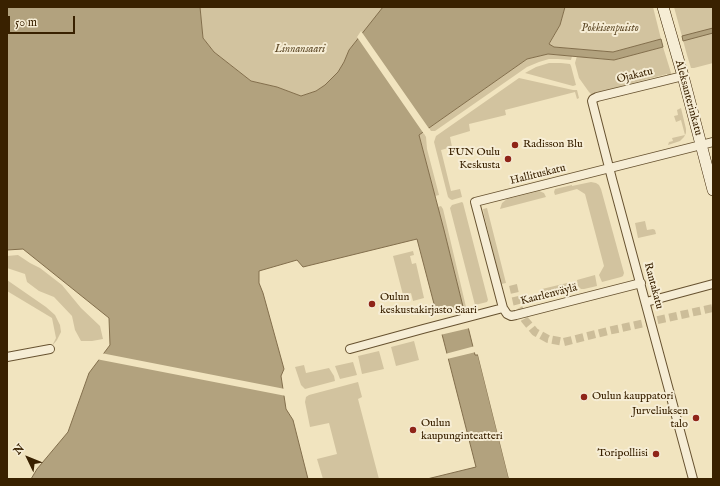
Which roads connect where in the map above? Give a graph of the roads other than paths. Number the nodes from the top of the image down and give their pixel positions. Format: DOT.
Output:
graph roads {
  1 [pos="663,7"];
  2 [pos="683,76"];
  3 [pos="593,99"];
  4 [pos="713,142"];
  5 [pos="701,145"];
  6 [pos="609,168"];
  7 [pos="713,190"];
  8 [pos="640,283"];
  9 [pos="713,284"];
  10 [pos="646,302"];
  11 [pos="503,308"];
  12 [pos="50,349"];
  13 [pos="350,349"];
  14 [pos="7,357"];
  15 [pos="693,479"];
  1 -- 2 [label="main road, Aleksanterinkatu"];
  2 -- 3 [label="street, Ojakatu"];
  2 -- 5 [label="main road, Aleksanterinkatu"];
  3 -- 6 [label="street, Rantakatu"];
  4 -- 5 [label="street, Hallituskatu"];
  5 -- 6 [label="street, Hallituskatu"];
  5 -- 7 [label="main road, Aleksanterinkatu"];
  6 -- 8 [label="street, Rantakatu"];
  6 -- 11 [label="street, Hallituskatu"];
  8 -- 10 [label="street, Rantakatu"];
  8 -- 11 [label="street, Kaarlenväylä"];
  9 -- 10 [label="street"];
  10 -- 15 [label="street, Rantakatu"];
  11 -- 13 [label="street"];
  12 -- 14 [label="street"];
}
